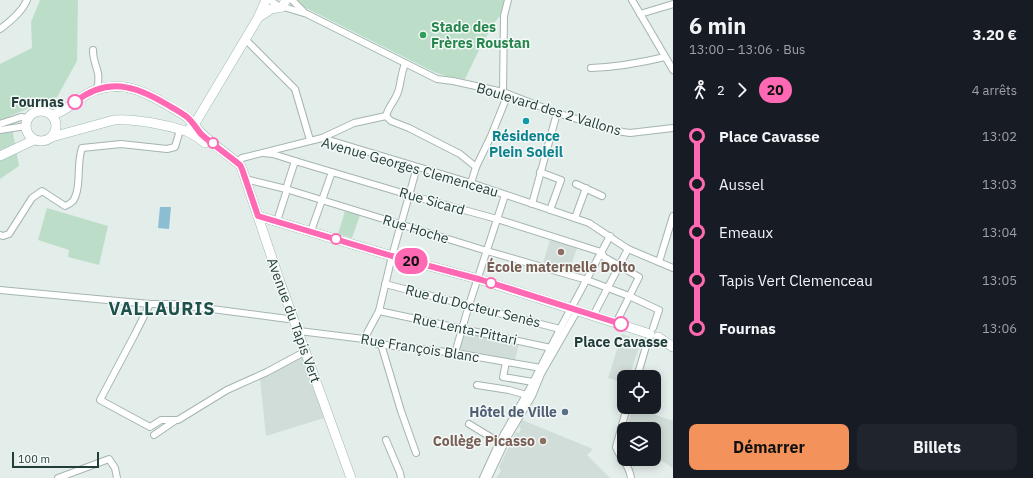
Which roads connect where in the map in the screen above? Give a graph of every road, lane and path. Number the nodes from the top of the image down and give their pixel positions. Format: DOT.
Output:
graph roads {
  1 [pos="27,0"];
  2 [pos="266,0"];
  3 [pos="270,0"];
  4 [pos="292,0"];
  5 [pos="508,0"];
  6 [pos="632,0"];
  7 [pos="284,3"];
  8 [pos="673,4"];
  9 [pos="307,14"];
  10 [pos="640,14"];
  11 [pos="258,18"];
  12 [pos="0,29"];
  13 [pos="245,39"];
  14 [pos="93,50"];
  15 [pos="665,57"];
  16 [pos="405,64"];
  17 [pos="591,68"];
  18 [pos="673,70"];
  19 [pos="99,74"];
  20 [pos="111,86"];
  21 [pos="97,89"];
  22 [pos="505,93"];
  23 [pos="557,113"];
  24 [pos="52,115"];
  25 [pos="386,116"];
  26 [pos="0,124"];
  27 [pos="194,124"];
  28 [pos="27,125"];
  29 [pos="673,128"];
  30 [pos="0,130"];
  31 [pos="183,130"];
  32 [pos="52,137"];
  33 [pos="322,138"];
  34 [pos="34,140"];
  35 [pos="310,140"];
  36 [pos="0,151"];
  37 [pos="261,153"];
  38 [pos="0,156"];
  39 [pos="295,161"];
  40 [pos="236,162"];
  41 [pos="417,167"];
  42 [pos="476,167"];
  43 [pos="332,172"];
  44 [pos="540,172"];
  45 [pos="245,179"];
  46 [pos="471,184"];
  47 [pos="576,184"];
  48 [pos="586,188"];
  49 [pos="286,189"];
  50 [pos="409,195"];
  51 [pos="505,195"];
  52 [pos="602,196"];
  53 [pos="323,201"];
  54 [pos="532,204"];
  55 [pos="550,210"];
  56 [pos="258,216"];
  57 [pos="673,216"];
  58 [pos="575,218"];
  59 [pos="497,219"];
  60 [pos="277,221"];
  61 [pos="401,225"];
  62 [pos="311,231"];
  63 [pos="0,235"];
  64 [pos="610,236"];
  65 [pos="628,249"];
  66 [pos="487,251"];
  67 [pos="601,252"];
  68 [pos="392,256"];
  69 [pos="659,262"];
  70 [pos="620,266"];
  71 [pos="673,268"];
  72 [pos="478,279"];
  73 [pos="587,280"];
  74 [pos="385,284"];
  75 [pos="608,288"];
  76 [pos="0,290"];
  77 [pos="629,296"];
  78 [pos="150,304"];
  79 [pos="469,305"];
  80 [pos="574,310"];
  81 [pos="379,311"];
  82 [pos="593,316"];
  83 [pos="294,318"];
  84 [pos="616,323"];
  85 [pos="462,329"];
  86 [pos="299,331"];
  87 [pos="561,332"];
  88 [pos="653,334"];
  89 [pos="364,339"];
  90 [pos="381,344"];
  91 [pos="553,347"];
  92 [pos="673,347"];
  93 [pos="306,352"];
  94 [pos="455,353"];
  95 [pos="506,362"];
  96 [pos="639,370"];
  97 [pos="540,372"];
  98 [pos="534,384"];
  99 [pos="477,385"];
  100 [pos="529,395"];
  101 [pos="625,414"];
  102 [pos="178,420"];
  103 [pos="469,424"];
  104 [pos="154,435"];
  105 [pos="386,440"];
  106 [pos="501,444"];
  107 [pos="416,453"];
  108 [pos="58,478"];
  109 [pos="118,478"];
  110 [pos="351,478"];
  111 [pos="401,478"];
  112 [pos="484,478"];
  113 [pos="488,478"];
  114 [pos="631,478"];
  1 -- 12 [label="street"];
  2 -- 11 [label="main road"];
  3 -- 7 [label="street"];
  4 -- 9 [label="street"];
  5 -- 22 [label="street"];
  6 -- 10 [label="street"];
  7 -- 9 [label="street"];
  7 -- 11 [label="main road"];
  8 -- 10 [label="street"];
  9 -- 16 [label="street, Boulevard des 2 Vallons"];
  10 -- 15 [label="street"];
  11 -- 13 [label="main road"];
  13 -- 27 [label="main road"];
  13 -- 35 [label="street"];
  14 -- 19 [label="street"];
  15 -- 17 [label="street"];
  15 -- 18 [label="street"];
  16 -- 22 [label="street, Boulevard des 2 Vallons"];
  16 -- 25 [label="street"];
  19 -- 20 [label="street"];
  19 -- 21 [label="street"];
  20 -- 21 [label="main road"];
  20 -- 27 [label="main road"];
  21 -- 24 [label="main road"];
  22 -- 23 [label="street, Boulevard des 2 Vallons"];
  22 -- 42 [label="street"];
  23 -- 29 [label="street, Boulevard des 2 Vallons"];
  23 -- 44 [label="street"];
  24 -- 28 [label="main road"];
  24 -- 32 [label="main road"];
  25 -- 33 [label="street"];
  25 -- 42 [label="street"];
  26 -- 28 [label="street"];
  27 -- 31 [label="main road"];
  27 -- 40 [label="main road"];
  28 -- 30 [label="street"];
  28 -- 34 [label="main road"];
  28 -- 36 [label="main road"];
  31 -- 32 [label="main road"];
  31 -- 40 [label="main road"];
  31 -- 63 [label="street"];
  32 -- 34 [label="main road"];
  33 -- 35 [label="street, Avenue Georges Clemenceau"];
  33 -- 41 [label="street, Avenue Georges Clemenceau"];
  34 -- 38 [label="main road"];
  35 -- 37 [label="street, Avenue Georges Clemenceau"];
  37 -- 39 [label="street, Rue Sicard"];
  37 -- 40 [label="street, Avenue Georges Clemenceau"];
  39 -- 43 [label="street, Rue Sicard"];
  39 -- 49 [label="street"];
  40 -- 45 [label="main road, Avenue du Tapis Vert"];
  41 -- 46 [label="street, Avenue Georges Clemenceau"];
  41 -- 50 [label="street"];
  42 -- 46 [label="street"];
  43 -- 50 [label="street, Rue Sicard"];
  43 -- 53 [label="street"];
  44 -- 54 [label="street"];
  44 -- 55 [label="street"];
  45 -- 49 [label="street, Rue Hoche"];
  45 -- 56 [label="main road, Avenue du Tapis Vert"];
  46 -- 51 [label="street, Avenue Georges Clemenceau"];
  47 -- 48 [label="street"];
  48 -- 52 [label="street"];
  48 -- 58 [label="street"];
  49 -- 53 [label="street, Rue Hoche"];
  49 -- 60 [label="street"];
  50 -- 59 [label="street, Rue Sicard"];
  50 -- 61 [label="street"];
  51 -- 54 [label="street, Avenue Georges Clemenceau"];
  51 -- 59 [label="street"];
  53 -- 61 [label="street, Rue Hoche"];
  53 -- 62 [label="street"];
  54 -- 55 [label="street, Avenue Georges Clemenceau"];
  55 -- 58 [label="street, Avenue Georges Clemenceau"];
  56 -- 60 [label="main road"];
  56 -- 83 [label="main road, Avenue du Tapis Vert"];
  57 -- 69 [label="street"];
  58 -- 64 [label="street, Avenue Georges Clemenceau"];
  59 -- 66 [label="street"];
  59 -- 67 [label="street, Rue Sicard"];
  60 -- 62 [label="main road"];
  61 -- 66 [label="street, Rue Hoche"];
  61 -- 68 [label="street"];
  62 -- 68 [label="main road"];
  64 -- 65 [label="street, Avenue Georges Clemenceau"];
  64 -- 67 [label="street"];
  65 -- 69 [label="street, Avenue Georges Clemenceau"];
  65 -- 70 [label="street"];
  66 -- 72 [label="street"];
  66 -- 73 [label="street, Rue Hoche"];
  67 -- 70 [label="street"];
  67 -- 73 [label="street"];
  68 -- 72 [label="main road"];
  68 -- 74 [label="street"];
  69 -- 71 [label="street, Avenue Georges Clemenceau"];
  70 -- 75 [label="street"];
  70 -- 77 [label="street"];
  72 -- 79 [label="street"];
  72 -- 80 [label="main road"];
  73 -- 75 [label="street, Rue Hoche"];
  73 -- 80 [label="street"];
  74 -- 79 [label="street, Rue du Docteur Senès"];
  74 -- 81 [label="street"];
  75 -- 77 [label="street, Rue Hoche"];
  75 -- 82 [label="street"];
  76 -- 78 [label="street"];
  77 -- 84 [label="street"];
  77 -- 88 [label="street, Rue Hoche"];
  78 -- 83 [label="street"];
  78 -- 102 [label="street"];
  79 -- 85 [label="street"];
  79 -- 87 [label="street, Rue du Docteur Senès"];
  80 -- 82 [label="main road"];
  80 -- 87 [label="street"];
  81 -- 85 [label="street, Rue Lenta-Pittari"];
  81 -- 89 [label="street"];
  82 -- 84 [label="main road"];
  83 -- 86 [label="main road, Avenue du Tapis Vert"];
  84 -- 88 [label="main road"];
  85 -- 91 [label="street, Rue Lenta-Pittari"];
  85 -- 94 [label="street"];
  86 -- 89 [label="street, Rue François Blanc"];
  86 -- 93 [label="main road, Avenue du Tapis Vert"];
  87 -- 91 [label="street"];
  88 -- 92 [label="main road"];
  88 -- 96 [label="street"];
  89 -- 90 [label="street, Rue François Blanc"];
  90 -- 94 [label="street, Rue François Blanc"];
  90 -- 107 [label="street"];
  91 -- 97 [label="street"];
  93 -- 102 [label="street"];
  93 -- 110 [label="main road, Avenue du Tapis Vert"];
  94 -- 95 [label="street, Rue François Blanc"];
  95 -- 97 [label="street, Rue François Blanc"];
  95 -- 98 [label="street"];
  97 -- 98 [label="street"];
  98 -- 100 [label="street"];
  99 -- 100 [label="street"];
  100 -- 106 [label="street"];
  101 -- 114 [label="street"];
  102 -- 104 [label="street"];
  103 -- 106 [label="street"];
  105 -- 111 [label="street"];
  106 -- 112 [label="street"];
  106 -- 113 [label="street"];
  108 -- 109 [label="street"];
}
